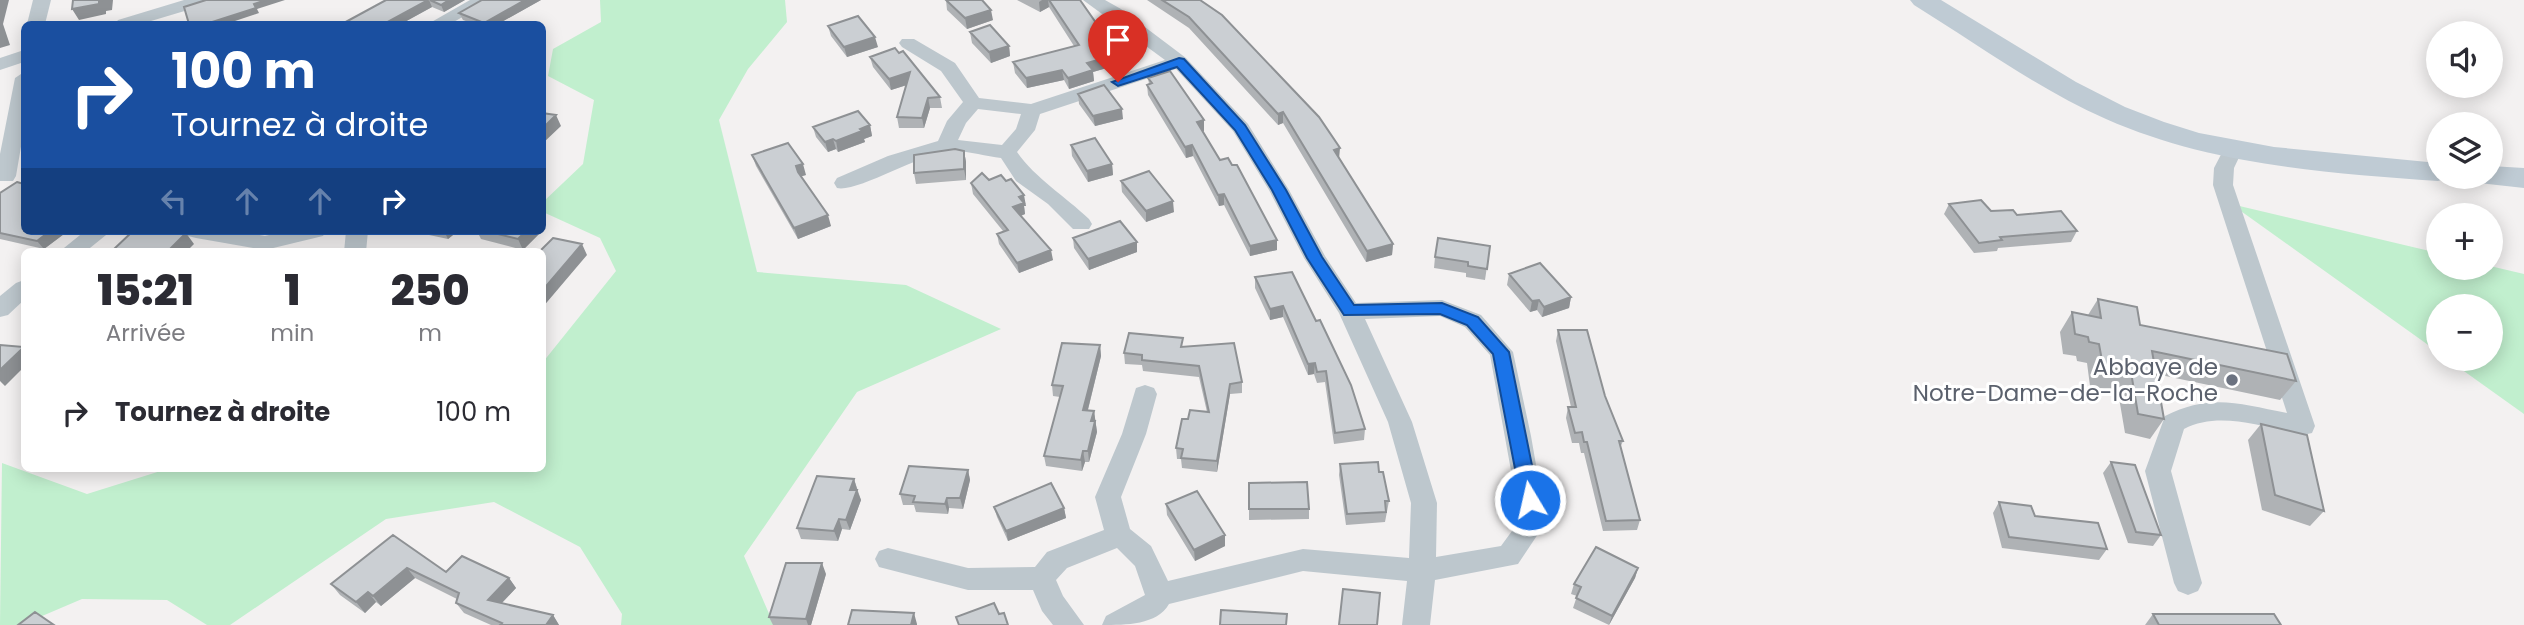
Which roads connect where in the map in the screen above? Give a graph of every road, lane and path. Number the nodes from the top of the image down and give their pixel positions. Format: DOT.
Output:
graph roads {
  1 [pos="41,0"];
  2 [pos="202,0"];
  3 [pos="484,0"];
  4 [pos="1092,0"];
  5 [pos="1923,0"];
  6 [pos="37,21"];
  7 [pos="134,21"];
  8 [pos="443,21"];
  9 [pos="908,43"];
  10 [pos="21,57"];
  11 [pos="1179,62"];
  12 [pos="0,64"];
  13 [pos="21,99"];
  14 [pos="973,103"];
  15 [pos="1032,110"];
  16 [pos="946,145"];
  17 [pos="2233,149"];
  18 [pos="1007,152"];
  19 [pos="2426,171"];
  20 [pos="10,176"];
  21 [pos="2503,177"];
  22 [pos="2524,178"];
  23 [pos="844,183"];
  24 [pos="1081,224"];
  25 [pos="94,235"];
  26 [pos="213,235"];
  27 [pos="302,235"];
  28 [pos="265,247"];
  29 [pos="76,248"];
  30 [pos="21,291"];
  31 [pos="0,309"];
  32 [pos="1350,311"];
  33 [pos="1145,394"];
  34 [pos="1119,536"];
  35 [pos="888,559"];
  36 [pos="1422,571"];
  37 [pos="1042,578"];
  38 [pos="2188,583"];
  39 [pos="1159,595"];
  40 [pos="1070,625"];
  41 [pos="1116,625"];
  42 [pos="1416,625"];
  1 -- 6 [label="street"];
  2 -- 7 [label="street"];
  3 -- 8 [label="street"];
  4 -- 11 [label="street"];
  5 -- 17 [label="street"];
  9 -- 14 [label="street"];
  10 -- 12 [label="street"];
  11 -- 15 [label="street"];
  11 -- 32 [label="street"];
  13 -- 20 [label="street"];
  14 -- 15 [label="street"];
  14 -- 16 [label="street"];
  15 -- 18 [label="street"];
  16 -- 18 [label="street"];
  16 -- 23 [label="street"];
  17 -- 19 [label="street"];
  17 -- 38 [label="street"];
  18 -- 24 [label="street"];
  21 -- 22 [label="street"];
  25 -- 29 [label="street"];
  26 -- 28 [label="street"];
  27 -- 28 [label="street"];
  30 -- 31 [label="street"];
  32 -- 36 [label="street"];
  32 -- 36 [label="street"];
  33 -- 34 [label="street"];
  34 -- 37 [label="street"];
  34 -- 39 [label="street"];
  35 -- 37 [label="street"];
  36 -- 39 [label="street"];
  36 -- 42 [label="street"];
  37 -- 40 [label="street"];
  39 -- 41 [label="street"];
}
